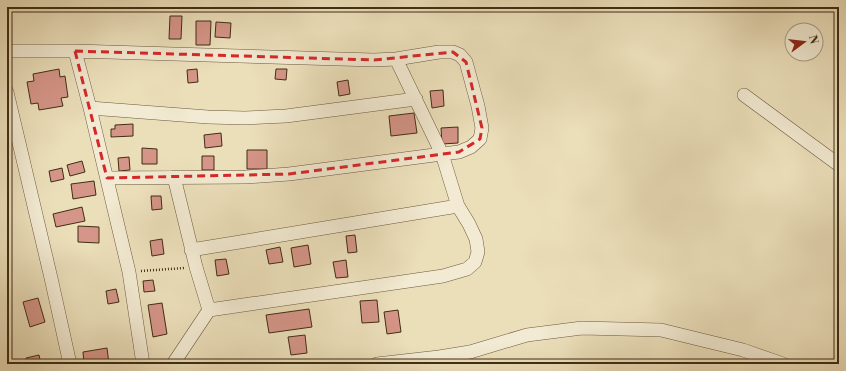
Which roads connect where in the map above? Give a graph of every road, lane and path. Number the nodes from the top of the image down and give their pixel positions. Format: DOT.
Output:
graph roads {
  1 [pos="7,51"];
  2 [pos="75,52"];
  3 [pos="396,59"];
  4 [pos="7,92"];
  5 [pos="744,95"];
  6 [pos="416,99"];
  7 [pos="90,108"];
  8 [pos="442,154"];
  9 [pos="839,165"];
  10 [pos="174,177"];
  11 [pos="107,178"];
  12 [pos="458,206"];
  13 [pos="192,250"];
  14 [pos="196,267"];
  15 [pos="129,272"];
  16 [pos="209,310"];
  17 [pos="70,364"];
  18 [pos="143,364"];
  19 [pos="173,364"];
  20 [pos="377,364"];
  21 [pos="783,364"];
  1 -- 2 [label="street"];
  2 -- 3 [label="street"];
  2 -- 7 [label="street"];
  3 -- 6 [label="street"];
  3 -- 8 [label="street"];
  4 -- 17 [label="street"];
  5 -- 9 [label="street"];
  6 -- 7 [label="street"];
  6 -- 8 [label="street"];
  7 -- 11 [label="street"];
  8 -- 10 [label="street"];
  8 -- 12 [label="street"];
  10 -- 11 [label="street"];
  10 -- 13 [label="street"];
  11 -- 15 [label="street"];
  12 -- 13 [label="street"];
  12 -- 16 [label="street"];
  13 -- 14 [label="street"];
  14 -- 15 [label="path"];
  14 -- 16 [label="street"];
  15 -- 18 [label="street"];
  16 -- 19 [label="street"];
  20 -- 21 [label="street"];
}
